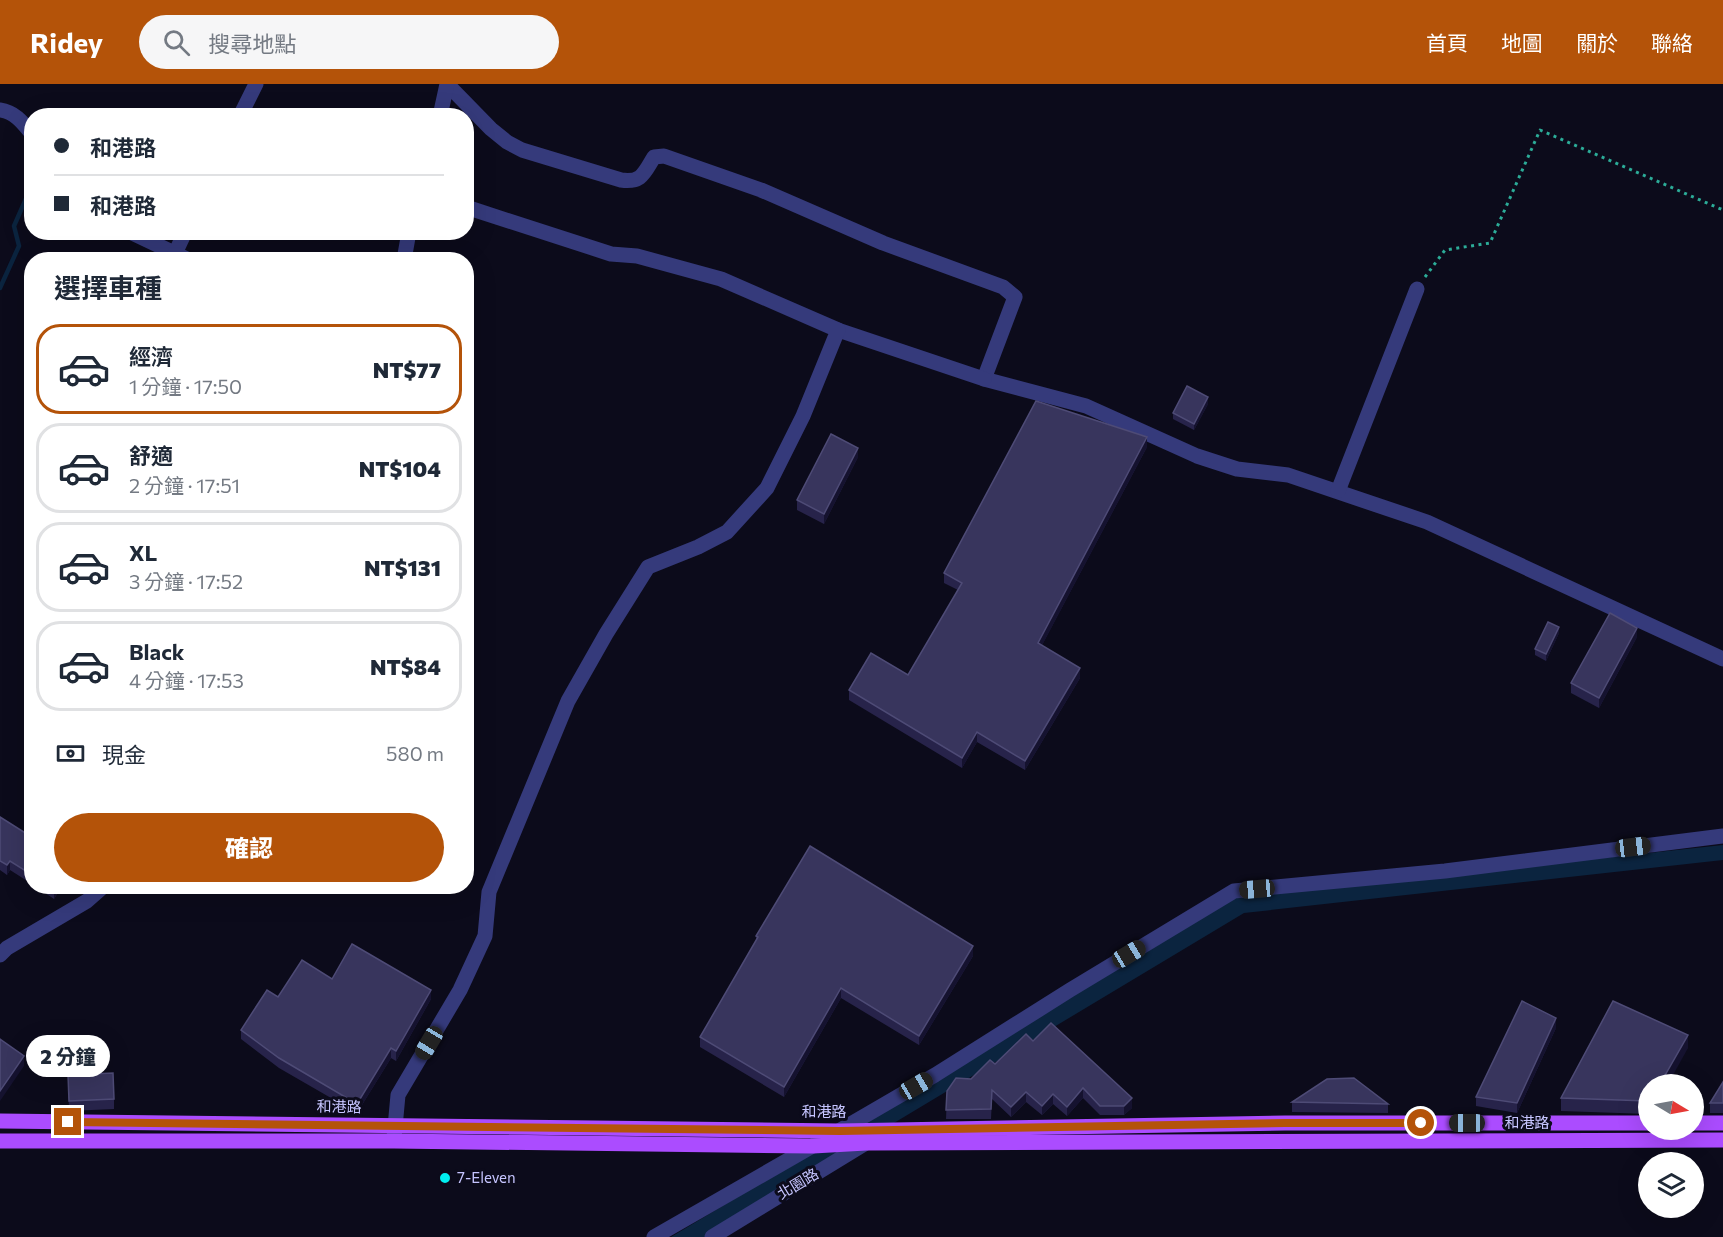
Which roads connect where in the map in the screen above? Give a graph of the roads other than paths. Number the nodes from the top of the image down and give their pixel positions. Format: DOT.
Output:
graph roads {
  1 [pos="256,84"];
  2 [pos="447,85"];
  3 [pos="244,108"];
  4 [pos="442,108"];
  5 [pos="470,108"];
  6 [pos="0,110"];
  7 [pos="474,112"];
  8 [pos="24,124"];
  9 [pos="474,210"];
  10 [pos="146,240"];
  11 [pos="169,252"];
  12 [pos="1417,289"];
  13 [pos="838,330"];
  14 [pos="984,379"];
  15 [pos="1338,491"];
  16 [pos="1723,659"];
  17 [pos="1723,836"];
  18 [pos="95,894"];
  19 [pos="0,955"];
  20 [pos="0,1121"];
  21 [pos="1638,1123"];
  22 [pos="1704,1123"];
  23 [pos="1723,1123"];
  24 [pos="395,1125"];
  25 [pos="868,1135"];
  26 [pos="568,1136"];
  27 [pos="839,1137"];
  28 [pos="1723,1140"];
  29 [pos="0,1141"];
  30 [pos="394,1141"];
  31 [pos="813,1146"];
  32 [pos="654,1237"];
  33 [pos="712,1237"];
  1 -- 3 [label="lane"];
  2 -- 4 [label="lane"];
  2 -- 5 [label="lane"];
  6 -- 8 [label="lane"];
  7 -- 14 [label="lane"];
  9 -- 13 [label="lane"];
  10 -- 11 [label="lane"];
  12 -- 15 [label="lane"];
  13 -- 14 [label="lane"];
  13 -- 24 [label="lane"];
  14 -- 15 [label="lane"];
  15 -- 16 [label="lane"];
  17 -- 27 [label="lane"];
  18 -- 19 [label="lane"];
  20 -- 24 [label="main road, 和港路"];
  21 -- 25 [label="main road, 和港路"];
  22 -- 23 [label="main road"];
  24 -- 26 [label="main road, 和港路"];
  24 -- 30 [label="lane"];
  25 -- 27 [label="main road, 和港路"];
  25 -- 28 [label="main road, 和港路"];
  25 -- 33 [label="lane, 北園路"];
  26 -- 27 [label="main road, 和港路"];
  26 -- 30 [label="main road, 和港路"];
  26 -- 31 [label="main road, 和港路"];
  27 -- 31 [label="lane"];
  29 -- 30 [label="main road, 和港路"];
  31 -- 32 [label="lane"];
}
